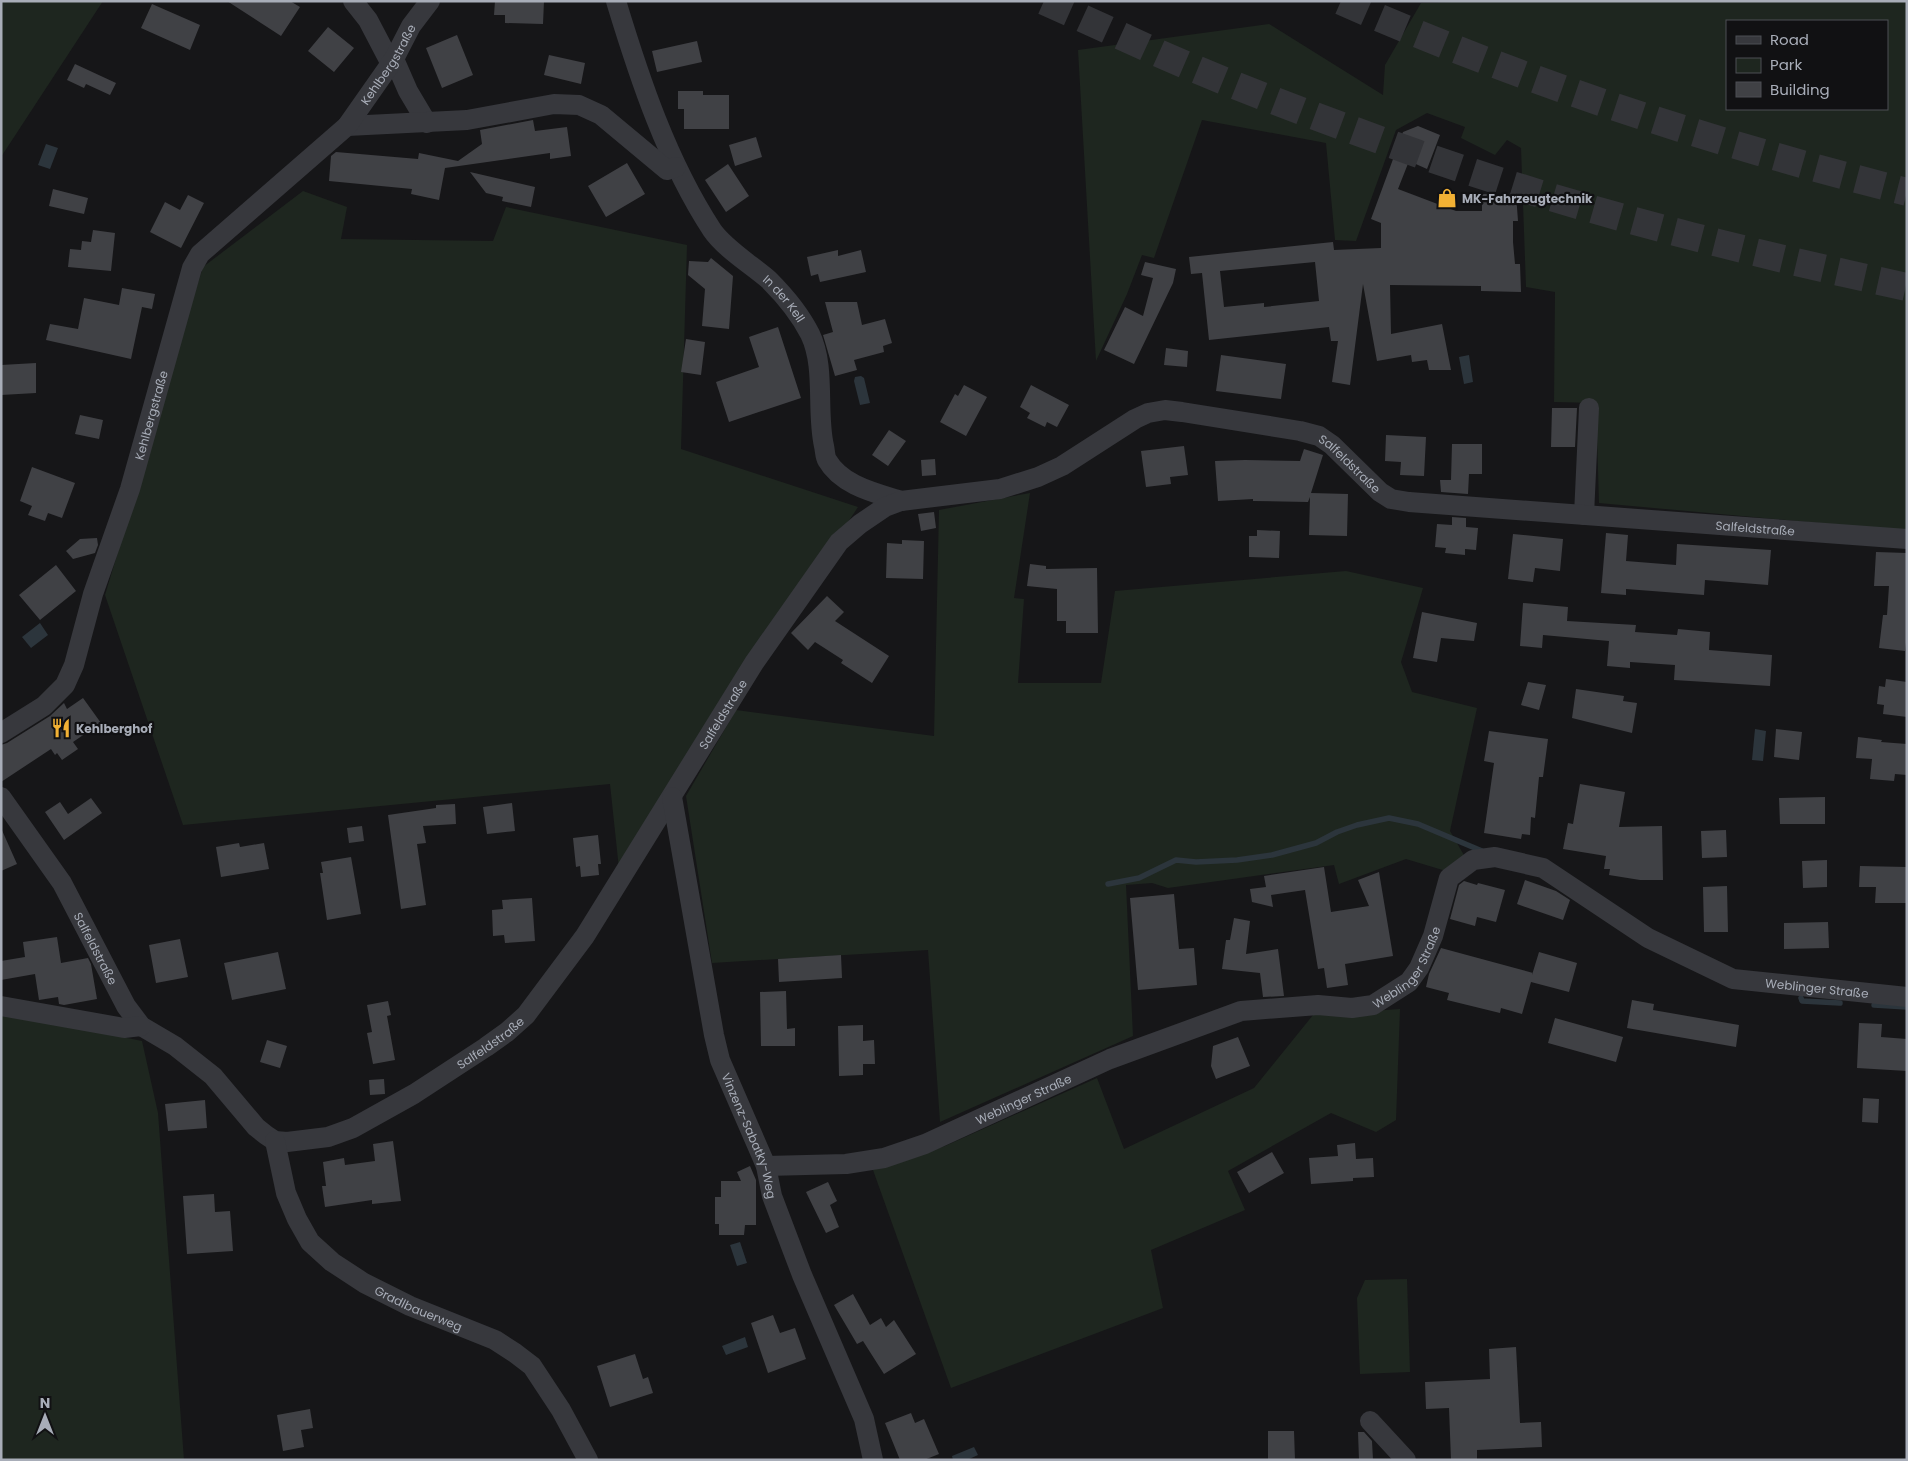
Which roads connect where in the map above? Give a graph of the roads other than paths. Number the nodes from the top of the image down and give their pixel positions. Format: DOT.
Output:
graph roads {
  1 [pos="353,1"];
  2 [pos="430,1"];
  3 [pos="616,1"];
  4 [pos="392,61"];
  5 [pos="427,123"];
  6 [pos="347,126"];
  7 [pos="676,167"];
  8 [pos="1589,408"];
  9 [pos="827,460"];
  10 [pos="901,502"];
  11 [pos="1584,515"];
  12 [pos="1907,539"];
  13 [pos="1,733"];
  14 [pos="1,797"];
  15 [pos="672,797"];
  16 [pos="1907,997"];
  17 [pos="1,1006"];
  18 [pos="141,1026"];
  19 [pos="275,1141"];
  20 [pos="766,1166"];
  21 [pos="1370,1421"];
  22 [pos="588,1460"];
  23 [pos="873,1460"];
  24 [pos="1406,1460"];
  1 -- 4 [label="street"];
  2 -- 4 [label="street, Kehlbergstraße"];
  3 -- 7 [label="street, In der Kell"];
  4 -- 5 [label="street"];
  4 -- 6 [label="street, Kehlbergstraße"];
  5 -- 6 [label="street, Kehlbergstraße"];
  5 -- 7 [label="street, Kehlbergstraße"];
  6 -- 13 [label="street, Kehlbergstraße"];
  7 -- 9 [label="street, In der Kell"];
  8 -- 11 [label="street"];
  9 -- 10 [label="street, Salfeldstraße"];
  10 -- 11 [label="street, Salfeldstraße"];
  10 -- 15 [label="street, Salfeldstraße"];
  11 -- 12 [label="street, Salfeldstraße"];
  14 -- 18 [label="street, Salfeldstraße"];
  15 -- 19 [label="street, Salfeldstraße"];
  15 -- 20 [label="street, Vinzenz-Sabatky-Weg"];
  16 -- 20 [label="street, Weblinger Straße"];
  17 -- 18 [label="street"];
  18 -- 19 [label="street, Salfeldstraße"];
  19 -- 22 [label="street, Gradlbauerweg"];
  20 -- 23 [label="street, Vinzenz-Sabatky-Weg"];
  21 -- 24 [label="street"];
}
